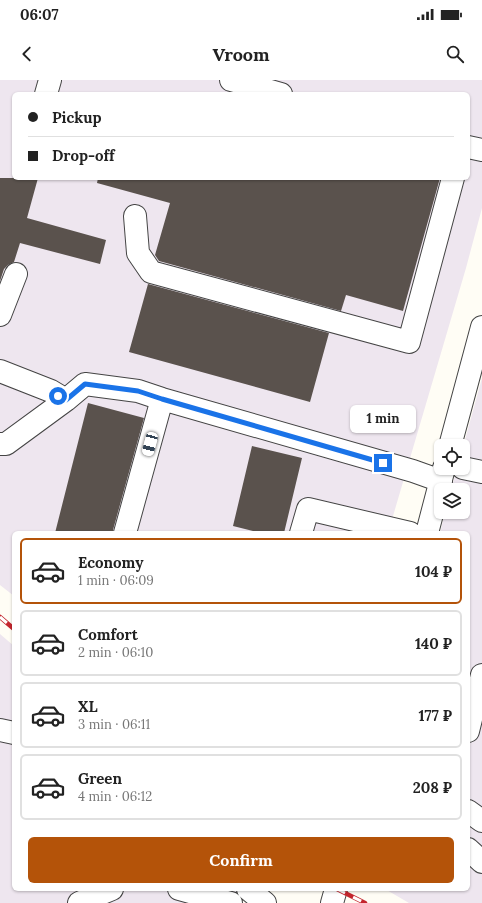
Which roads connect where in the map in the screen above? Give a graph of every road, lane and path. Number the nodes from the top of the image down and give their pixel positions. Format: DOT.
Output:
graph roads {
  1 [pos="50,80"];
  2 [pos="231,80"];
  3 [pos="47,92"];
  4 [pos="274,92"];
  5 [pos="470,147"];
  6 [pos="482,150"];
  7 [pos="452,180"];
  8 [pos="135,216"];
  9 [pos="16,274"];
  10 [pos="0,315"];
  11 [pos="482,327"];
  12 [pos="0,371"];
  13 [pos="162,399"];
  14 [pos="66,400"];
  15 [pos="452,439"];
  16 [pos="0,444"];
  17 [pos="470,469"];
  18 [pos="482,472"];
  19 [pos="434,474"];
  20 [pos="442,475"];
  21 [pos="126,531"];
  22 [pos="302,531"];
  23 [pos="402,531"];
  24 [pos="428,531"];
  25 [pos="482,675"];
  26 [pos="470,723"];
  27 [pos="0,730"];
  28 [pos="12,733"];
  29 [pos="470,812"];
  30 [pos="482,821"];
  31 [pos="470,851"];
  32 [pos="482,862"];
  33 [pos="107,891"];
  34 [pos="186,891"];
  35 [pos="250,891"];
  36 [pos="335,891"];
  37 [pos="79,903"];
  38 [pos="231,903"];
  39 [pos="265,903"];
  40 [pos="332,903"];
  1 -- 3 [label="street"];
  2 -- 4 [label="street"];
  5 -- 6 [label="street"];
  7 -- 8 [label="street"];
  9 -- 10 [label="street"];
  11 -- 15 [label="street"];
  12 -- 14 [label="street"];
  13 -- 14 [label="street"];
  13 -- 19 [label="street"];
  13 -- 21 [label="street"];
  14 -- 16 [label="street"];
  17 -- 18 [label="street"];
  20 -- 24 [label="street"];
  22 -- 23 [label="street"];
  25 -- 26 [label="street"];
  27 -- 28 [label="street"];
  29 -- 30 [label="street"];
  31 -- 32 [label="street"];
  33 -- 37 [label="street"];
  34 -- 38 [label="street"];
  35 -- 39 [label="street"];
  36 -- 40 [label="street"];
}
